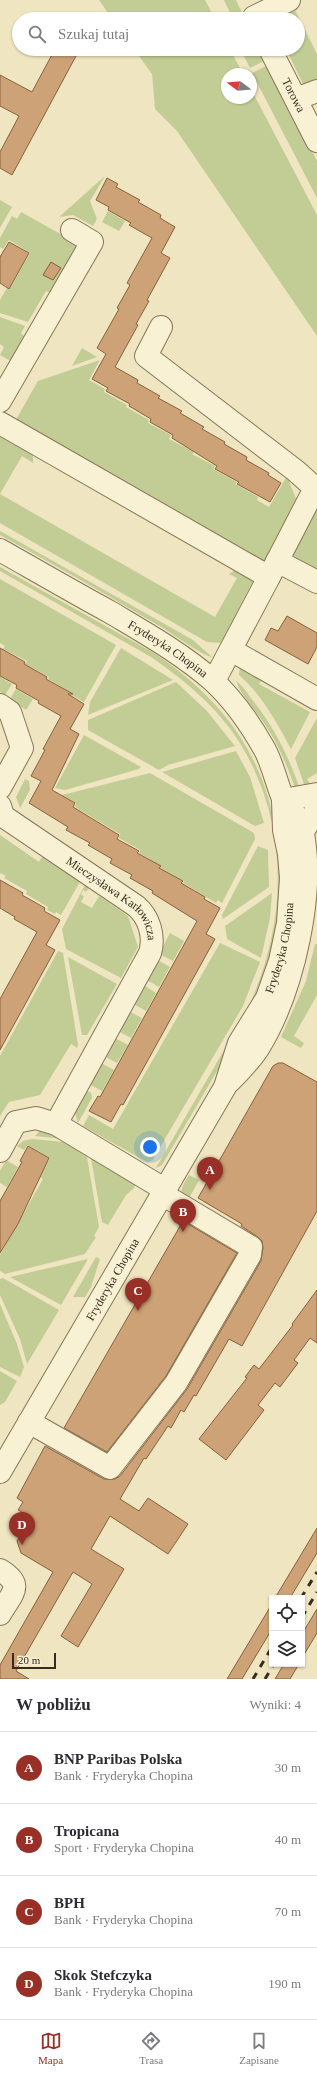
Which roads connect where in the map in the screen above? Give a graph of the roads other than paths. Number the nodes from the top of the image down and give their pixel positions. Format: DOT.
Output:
graph roads {
  1 [pos="289,0"];
  2 [pos="251,12"];
  3 [pos="274,56"];
  4 [pos="317,91"];
  5 [pos="296,100"];
  6 [pos="317,141"];
  7 [pos="72,230"];
  8 [pos="161,327"];
  9 [pos="0,401"];
  10 [pos="0,423"];
  11 [pos="316,489"];
  12 [pos="0,550"];
  13 [pos="273,569"];
  14 [pos="317,582"];
  15 [pos="231,650"];
  16 [pos="214,682"];
  17 [pos="317,699"];
  18 [pos="0,705"];
  19 [pos="0,788"];
  20 [pos="317,794"];
  21 [pos="283,800"];
  22 [pos="0,806"];
  23 [pos="317,810"];
  24 [pos="302,834"];
  25 [pos="303,925"];
  26 [pos="56,1124"];
  27 [pos="0,1152"];
  28 [pos="163,1191"];
  29 [pos="29,1422"];
  30 [pos="0,1472"];
  31 [pos="0,1570"];
  32 [pos="0,1614"];
  1 -- 2 [label="street"];
  3 -- 5 [label="street, Torowa"];
  4 -- 5 [label="street"];
  5 -- 6 [label="street, Torowa"];
  7 -- 9 [label="street"];
  8 -- 11 [label="street"];
  10 -- 13 [label="street"];
  11 -- 13 [label="street"];
  12 -- 16 [label="street, Fryderyka Chopina"];
  13 -- 14 [label="street"];
  13 -- 15 [label="street"];
  15 -- 16 [label="street"];
  15 -- 17 [label="street"];
  16 -- 21 [label="street, Fryderyka Chopina"];
  18 -- 19 [label="street"];
  20 -- 21 [label="street"];
  21 -- 24 [label="street, Fryderyka Chopina"];
  21 -- 25 [label="street, Fryderyka Chopina"];
  22 -- 26 [label="street, Mieczysława Karłowicza"];
  23 -- 24 [label="street"];
  24 -- 25 [label="street, Fryderyka Chopina"];
  25 -- 28 [label="street, Fryderyka Chopina"];
  26 -- 27 [label="street"];
  26 -- 28 [label="street"];
  28 -- 29 [label="street, Fryderyka Chopina"];
  28 -- 29 [label="street"];
  29 -- 30 [label="street, Fryderyka Chopina"];
  31 -- 32 [label="street"];
}
